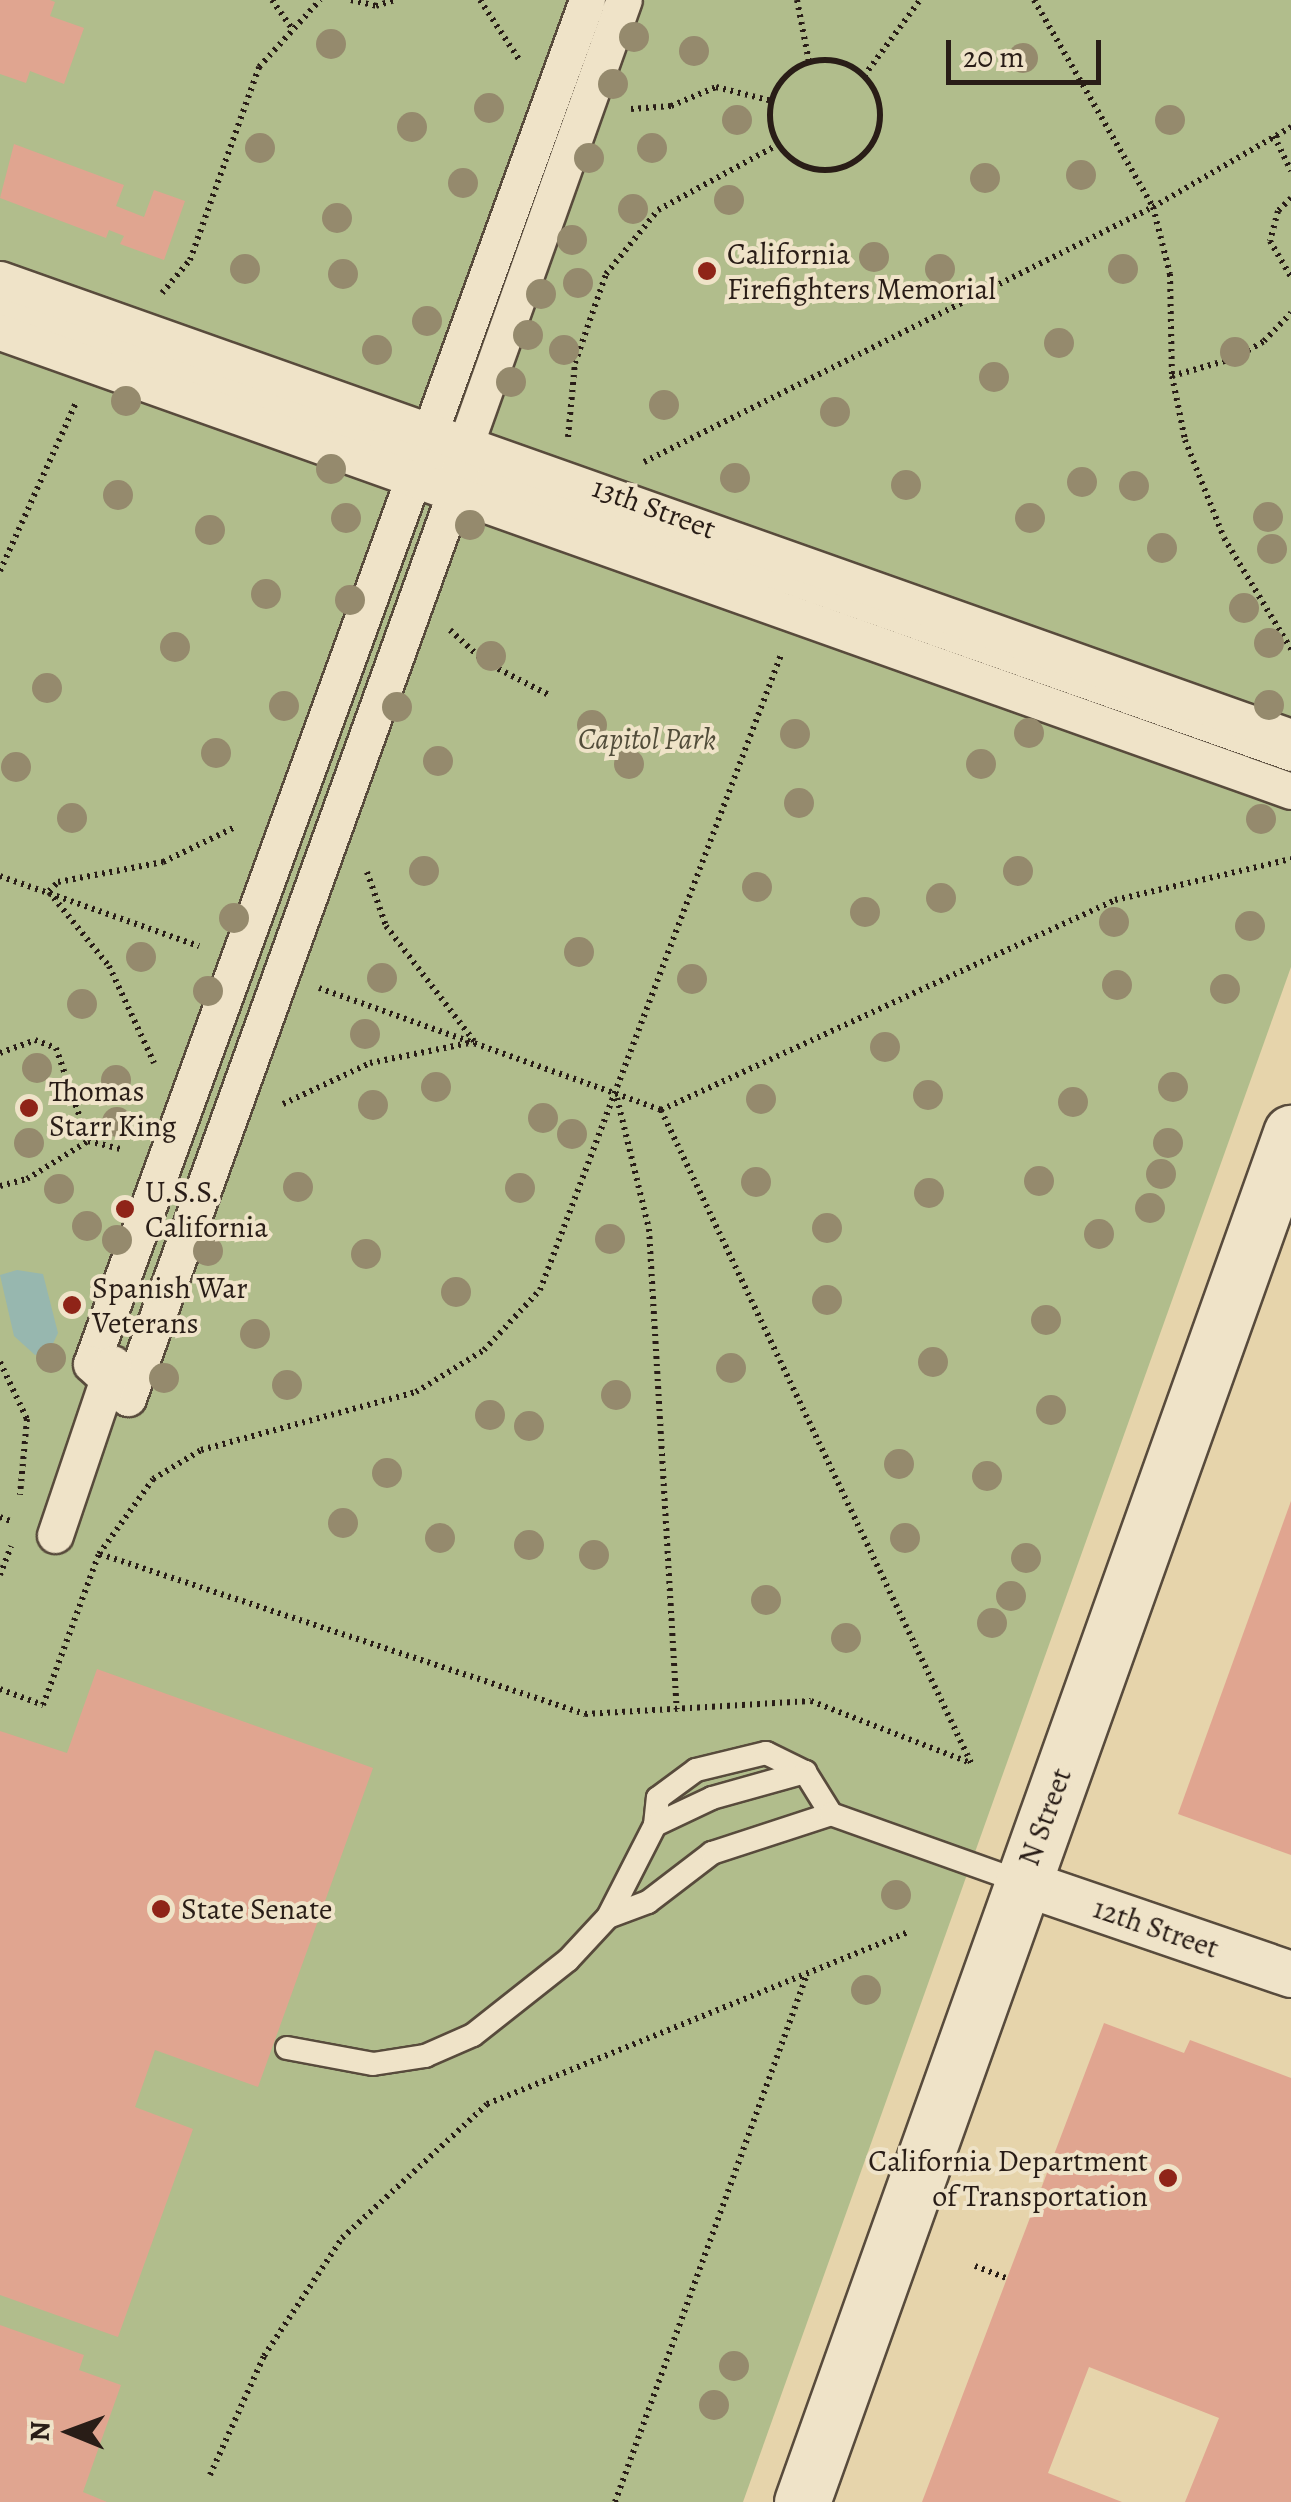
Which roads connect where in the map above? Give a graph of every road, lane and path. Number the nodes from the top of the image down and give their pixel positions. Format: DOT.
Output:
graph roads {
  1 [pos="272,0"];
  2 [pos="320,0"];
  3 [pos="352,0"];
  4 [pos="395,0"];
  5 [pos="587,0"];
  6 [pos="608,0"];
  7 [pos="624,0"];
  8 [pos="797,0"];
  9 [pos="920,0"];
  10 [pos="1034,0"];
  11 [pos="380,2"];
  12 [pos="292,29"];
  13 [pos="810,62"];
  14 [pos="864,76"];
  15 [pos="1291,128"];
  16 [pos="1274,136"];
  17 [pos="779,144"];
  18 [pos="1291,171"];
  19 [pos="1291,198"];
  20 [pos="1153,207"];
  21 [pos="1291,276"];
  22 [pos="0,279"];
  23 [pos="0,305"];
  24 [pos="1291,313"];
  25 [pos="126,324"];
  26 [pos="0,332"];
  27 [pos="94,366"];
  28 [pos="1172,376"];
  29 [pos="441,462"];
  30 [pos="523,463"];
  31 [pos="591,489"];
  32 [pos="0,572"];
  33 [pos="422,582"];
  34 [pos="796,615"];
  35 [pos="1291,649"];
  36 [pos="549,694"];
  37 [pos="1291,737"];
  38 [pos="1291,760"];
  39 [pos="349,791"];
  40 [pos="1291,791"];
  41 [pos="242,823"];
  42 [pos="1291,859"];
  43 [pos="0,876"];
  44 [pos="49,891"];
  45 [pos="237,961"];
  46 [pos="281,975"];
  47 [pos="475,1042"];
  48 [pos="0,1053"];
  49 [pos="156,1072"];
  50 [pos="617,1097"];
  51 [pos="661,1110"];
  52 [pos="1291,1133"];
  53 [pos="217,1148"];
  54 [pos="0,1186"];
  55 [pos="0,1362"];
  56 [pos="107,1383"];
  57 [pos="0,1517"];
  58 [pos="19,1524"];
  59 [pos="55,1535"];
  60 [pos="99,1554"];
  61 [pos="0,1575"];
  62 [pos="0,1689"];
  63 [pos="677,1709"];
  64 [pos="831,1814"];
  65 [pos="1022,1882"];
  66 [pos="608,1917"];
  67 [pos="910,1931"];
  68 [pos="1291,1974"];
  69 [pos="806,1976"];
  70 [pos="286,2048"];
  71 [pos="974,2266"];
  72 [pos="1007,2278"];
  73 [pos="210,2475"];
  74 [pos="616,2502"];
  75 [pos="802,2502"];
  1 -- 12 [label="path"];
  2 -- 12 [label="path"];
  3 -- 11 [label="path"];
  4 -- 11 [label="path"];
  5 -- 29 [label="street"];
  6 -- 29 [label="street"];
  7 -- 29 [label="street"];
  8 -- 13 [label="path"];
  9 -- 14 [label="path"];
  10 -- 20 [label="path"];
  12 -- 25 [label="path"];
  13 -- 14 [label="path"];
  13 -- 17 [label="path"];
  14 -- 17 [label="path"];
  15 -- 16 [label="path"];
  16 -- 18 [label="path"];
  16 -- 20 [label="path"];
  17 -- 30 [label="path"];
  19 -- 21 [label="path"];
  20 -- 28 [label="path"];
  20 -- 31 [label="path"];
  22 -- 25 [label="street"];
  23 -- 29 [label="lane, 13th Street"];
  24 -- 28 [label="path"];
  25 -- 29 [label="street"];
  26 -- 27 [label="street"];
  27 -- 29 [label="street"];
  27 -- 32 [label="path"];
  28 -- 35 [label="path"];
  29 -- 30 [label="street"];
  29 -- 33 [label="street"];
  29 -- 34 [label="street"];
  29 -- 38 [label="lane, 13th Street"];
  29 -- 45 [label="street"];
  29 -- 56 [label="street"];
  30 -- 31 [label="street"];
  31 -- 37 [label="street"];
  33 -- 36 [label="path"];
  33 -- 39 [label="street"];
  34 -- 40 [label="street"];
  34 -- 50 [label="path"];
  39 -- 46 [label="street"];
  39 -- 47 [label="path"];
  41 -- 44 [label="path"];
  42 -- 51 [label="path"];
  43 -- 44 [label="path"];
  44 -- 45 [label="path"];
  44 -- 49 [label="path"];
  45 -- 56 [label="street"];
  46 -- 47 [label="path"];
  46 -- 53 [label="street"];
  47 -- 50 [label="path"];
  47 -- 53 [label="path"];
  48 -- 54 [label="path"];
  50 -- 51 [label="path"];
  50 -- 60 [label="path"];
  50 -- 63 [label="path"];
  51 -- 63 [label="path"];
  52 -- 65 [label="main road, N Street"];
  53 -- 56 [label="street"];
  55 -- 58 [label="path"];
  56 -- 59 [label="street"];
  57 -- 58 [label="path"];
  58 -- 61 [label="path"];
  59 -- 60 [label="path"];
  60 -- 62 [label="path"];
  60 -- 63 [label="path"];
  64 -- 65 [label="lane"];
  64 -- 66 [label="lane"];
  64 -- 66 [label="lane"];
  65 -- 68 [label="street, 12th Street"];
  65 -- 75 [label="main road, N Street"];
  66 -- 70 [label="lane"];
  67 -- 69 [label="path"];
  69 -- 73 [label="path"];
  69 -- 74 [label="path"];
  71 -- 72 [label="path"];
}
